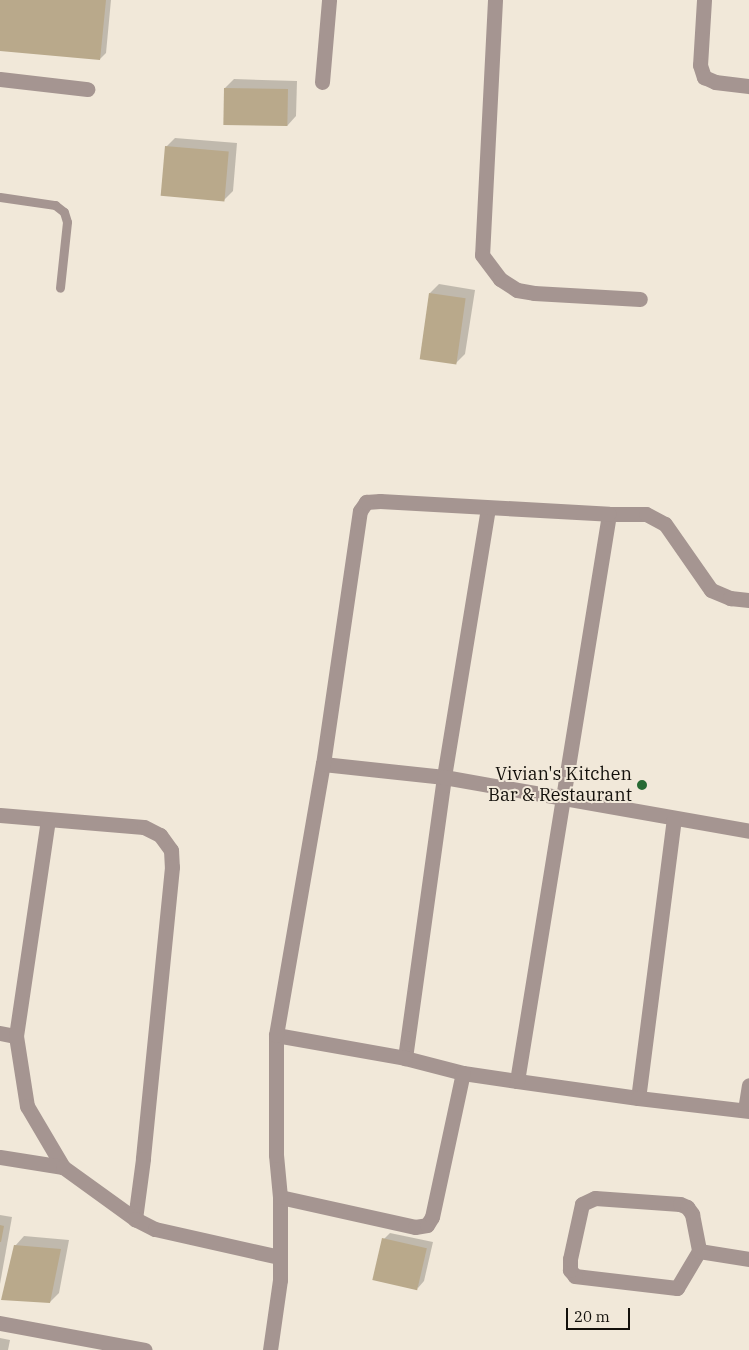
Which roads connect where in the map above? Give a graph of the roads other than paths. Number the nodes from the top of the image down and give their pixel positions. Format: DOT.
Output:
graph roads {
  1 [pos="329,0"];
  2 [pos="495,0"];
  3 [pos="704,0"];
  4 [pos="0,79"];
  5 [pos="322,82"];
  6 [pos="749,86"];
  7 [pos="87,89"];
  8 [pos="0,197"];
  9 [pos="60,288"];
  10 [pos="640,299"];
  11 [pos="488,508"];
  12 [pos="609,514"];
  13 [pos="749,600"];
  14 [pos="323,764"];
  15 [pos="444,777"];
  16 [pos="562,797"];
  17 [pos="0,815"];
  18 [pos="674,818"];
  19 [pos="48,820"];
  20 [pos="749,831"];
  21 [pos="0,1033"];
  22 [pos="276,1035"];
  23 [pos="16,1036"];
  24 [pos="405,1058"];
  25 [pos="463,1073"];
  26 [pos="517,1081"];
  27 [pos="749,1084"];
  28 [pos="638,1098"];
  29 [pos="747,1110"];
  30 [pos="0,1158"];
  31 [pos="63,1166"];
  32 [pos="280,1197"];
  33 [pos="135,1218"];
  34 [pos="699,1250"];
  35 [pos="279,1257"];
  36 [pos="749,1258"];
  37 [pos="0,1324"];
  38 [pos="145,1350"];
  39 [pos="270,1350"];
  1 -- 5 [label="street"];
  2 -- 10 [label="street"];
  3 -- 6 [label="street"];
  4 -- 7 [label="street"];
  8 -- 9 [label="lane"];
  11 -- 12 [label="street"];
  11 -- 14 [label="street"];
  11 -- 15 [label="street"];
  12 -- 13 [label="street"];
  12 -- 16 [label="street"];
  14 -- 15 [label="street"];
  14 -- 22 [label="street"];
  15 -- 16 [label="street"];
  15 -- 24 [label="street"];
  16 -- 18 [label="street"];
  16 -- 26 [label="street"];
  17 -- 19 [label="street"];
  18 -- 20 [label="street"];
  18 -- 28 [label="street"];
  19 -- 23 [label="street"];
  19 -- 33 [label="street"];
  21 -- 23 [label="street"];
  22 -- 24 [label="street"];
  22 -- 32 [label="street"];
  23 -- 31 [label="street"];
  24 -- 25 [label="street"];
  25 -- 26 [label="street"];
  25 -- 32 [label="street"];
  26 -- 28 [label="street"];
  27 -- 29 [label="street"];
  28 -- 29 [label="street"];
  30 -- 31 [label="street"];
  31 -- 33 [label="street"];
  32 -- 35 [label="street"];
  33 -- 35 [label="street"];
  34 -- 34 [label="street"];
  34 -- 36 [label="street"];
  35 -- 39 [label="street"];
  37 -- 38 [label="street"];
}
